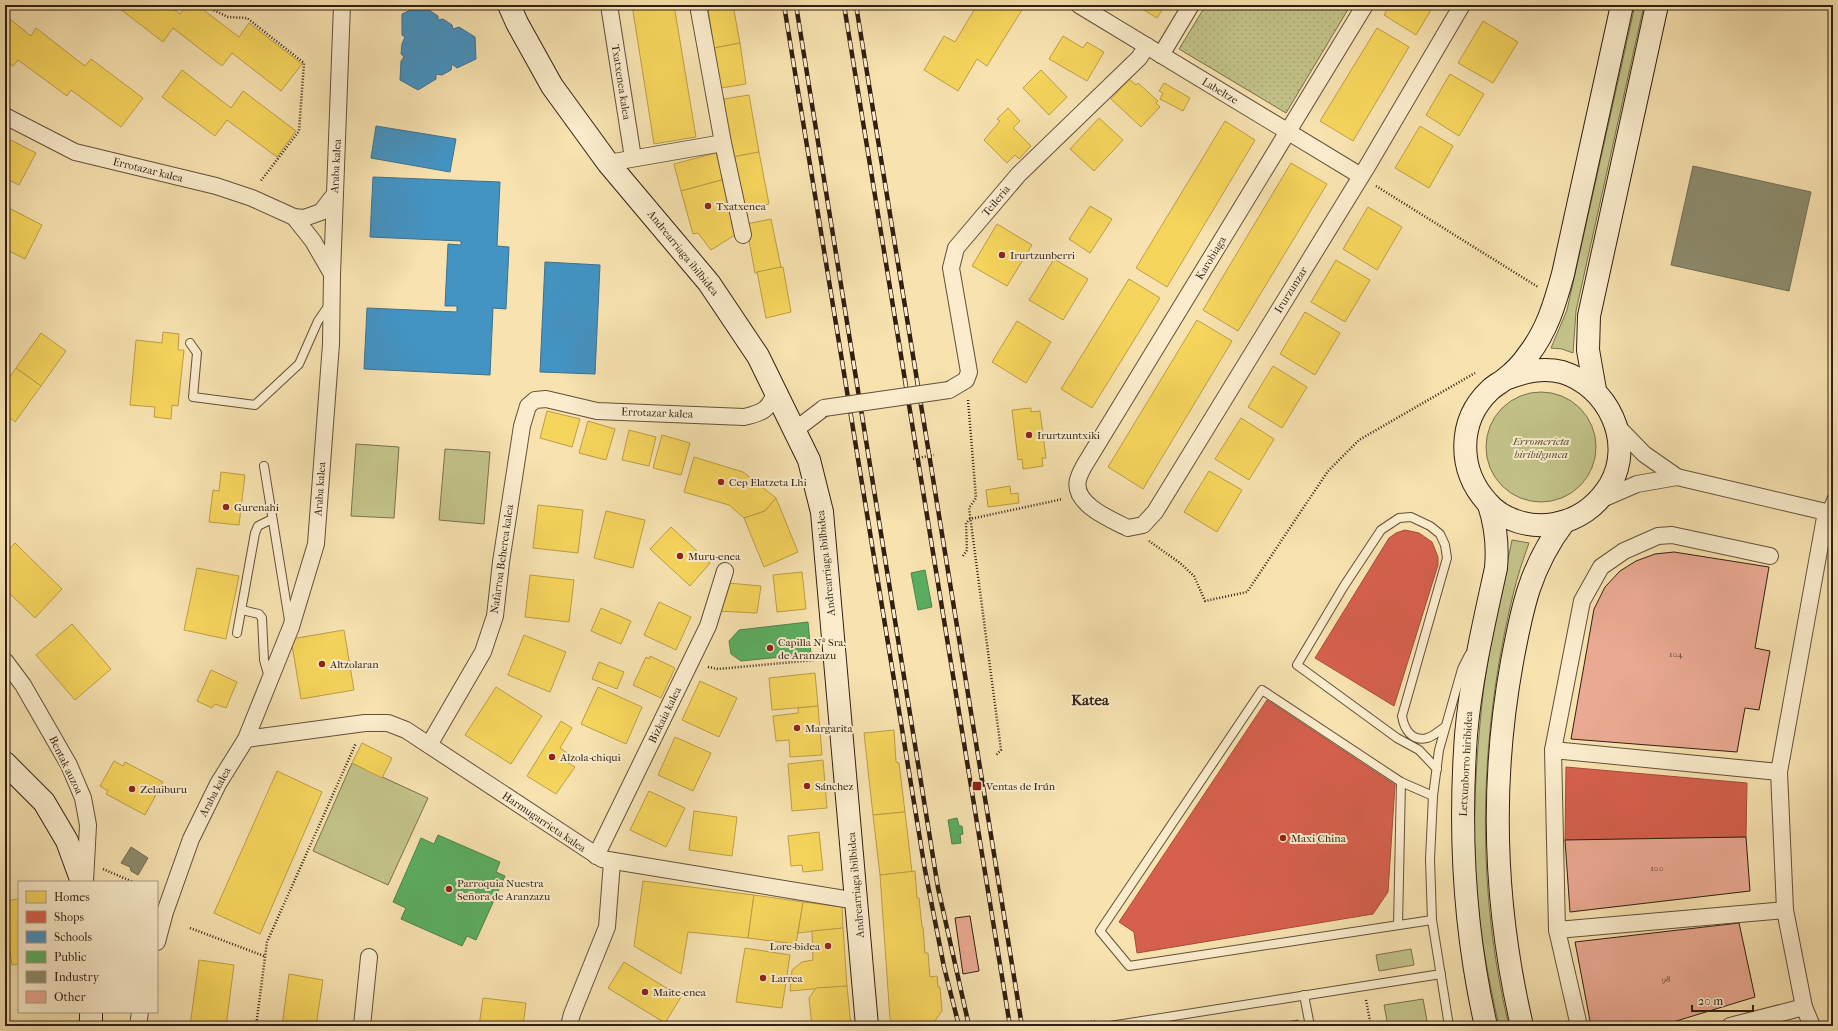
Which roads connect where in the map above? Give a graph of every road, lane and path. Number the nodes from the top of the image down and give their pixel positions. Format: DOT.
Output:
graph roads {
  1 [pos="203,5"];
  2 [pos="342,5"];
  3 [pos="509,5"];
  4 [pos="609,5"];
  5 [pos="698,5"];
  6 [pos="1191,5"];
  7 [pos="1365,5"];
  8 [pos="1462,5"];
  9 [pos="1622,5"];
  10 [pos="1657,5"];
  11 [pos="1087,7"];
  12 [pos="1147,46"];
  13 [pos="1161,54"];
  14 [pos="5,116"];
  15 [pos="1287,132"];
  16 [pos="722,143"];
  17 [pos="633,158"];
  18 [pos="608,163"];
  19 [pos="1361,176"];
  20 [pos="335,194"];
  21 [pos="252,198"];
  22 [pos="294,217"];
  23 [pos="743,235"];
  24 [pos="332,274"];
  25 [pos="1541,288"];
  26 [pos="332,301"];
  27 [pos="190,343"];
  28 [pos="1475,373"];
  29 [pos="1505,379"];
  30 [pos="966,380"];
  31 [pos="776,390"];
  32 [pos="1595,390"];
  33 [pos="528,406"];
  34 [pos="1616,425"];
  35 [pos="795,430"];
  36 [pos="934,455"];
  37 [pos="912,459"];
  38 [pos="264,466"];
  39 [pos="1677,477"];
  40 [pos="1833,495"];
  41 [pos="1079,496"];
  42 [pos="1598,501"];
  43 [pos="1489,505"];
  44 [pos="1826,512"];
  45 [pos="272,519"];
  46 [pos="970,519"];
  47 [pos="1564,522"];
  48 [pos="1128,528"];
  49 [pos="963,556"];
  50 [pos="1770,556"];
  51 [pos="725,571"];
  52 [pos="242,610"];
  53 [pos="1483,626"];
  54 [pos="291,627"];
  55 [pos="237,633"];
  56 [pos="820,659"];
  57 [pos="5,661"];
  58 [pos="690,663"];
  59 [pos="270,680"];
  60 [pos="366,722"];
  61 [pos="1445,727"];
  62 [pos="246,739"];
  63 [pos="429,745"];
  64 [pos="1553,750"];
  65 [pos="996,755"];
  66 [pos="5,763"];
  67 [pos="1436,768"];
  68 [pos="1779,772"];
  69 [pos="1401,782"];
  70 [pos="1433,796"];
  71 [pos="596,856"];
  72 [pos="612,862"];
  73 [pos="85,875"];
  74 [pos="126,881"];
  75 [pos="858,901"];
  76 [pos="1785,910"];
  77 [pos="1432,920"];
  78 [pos="1398,926"];
  79 [pos="190,928"];
  80 [pos="1557,930"];
  81 [pos="158,938"];
  82 [pos="264,956"];
  83 [pos="369,957"];
  84 [pos="1441,974"];
  85 [pos="1304,995"];
  86 [pos="1365,996"];
  87 [pos="1804,1007"];
  88 [pos="91,1013"];
  89 [pos="140,1013"];
  90 [pos="91,1026"];
  91 [pos="138,1026"];
  92 [pos="256,1026"];
  93 [pos="362,1026"];
  94 [pos="569,1026"];
  95 [pos="867,1026"];
  96 [pos="1110,1026"];
  97 [pos="1310,1026"];
  98 [pos="1371,1026"];
  99 [pos="1449,1026"];
  100 [pos="1486,1026"];
  101 [pos="1522,1026"];
  102 [pos="1579,1026"];
  103 [pos="1730,1026"];
  104 [pos="1812,1026"];
  1 -- 21 [label="path"];
  2 -- 20 [label="street, Araba kalea"];
  3 -- 18 [label="main road, Andrearriaga ibilbidea"];
  4 -- 17 [label="street, Txatxenea kalea"];
  5 -- 16 [label="street"];
  6 -- 13 [label="street"];
  7 -- 15 [label="street, Karobiaga"];
  8 -- 19 [label="street, Irurzunzar"];
  9 -- 29 [label="main road"];
  10 -- 32 [label="main road"];
  11 -- 12 [label="street, Labeltze"];
  12 -- 13 [label="street, Labeltze"];
  12 -- 30 [label="street, Teileria"];
  13 -- 15 [label="street, Labeltze"];
  14 -- 21 [label="street, Errotazar kalea"];
  15 -- 19 [label="street, Labeltze"];
  15 -- 41 [label="street, Karobiaga"];
  16 -- 17 [label="street"];
  16 -- 23 [label="street"];
  17 -- 18 [label="street"];
  18 -- 31 [label="main road, Andrearriaga ibilbidea"];
  19 -- 25 [label="path"];
  19 -- 48 [label="street, Irurzunzar"];
  20 -- 22 [label="street"];
  20 -- 24 [label="street, Araba kalea"];
  21 -- 22 [label="street, Errotazar kalea"];
  22 -- 24 [label="street, Errotazar kalea"];
  24 -- 26 [label="street, Araba kalea"];
  26 -- 27 [label="lane"];
  26 -- 54 [label="street, Araba kalea"];
  28 -- 48 [label="path"];
  29 -- 32 [label="main road"];
  29 -- 43 [label="main road"];
  30 -- 35 [label="street, bridge"];
  30 -- 46 [label="path"];
  31 -- 33 [label="street, Errotazar kalea"];
  31 -- 35 [label="main road, Andrearriaga ibilbidea"];
  32 -- 34 [label="main road"];
  33 -- 63 [label="street, Nafarroa Beherea kalea"];
  34 -- 39 [label="street"];
  34 -- 42 [label="main road"];
  35 -- 75 [label="main road, Andrearriaga ibilbidea"];
  36 -- 37 [label="path"];
  38 -- 45 [label="lane"];
  39 -- 42 [label="street"];
  39 -- 44 [label="street"];
  40 -- 44 [label="lane"];
  41 -- 46 [label="path"];
  41 -- 48 [label="street"];
  42 -- 47 [label="main road"];
  43 -- 47 [label="main road"];
  43 -- 53 [label="main road, Letxunborro hiribidea"];
  44 -- 68 [label="street"];
  45 -- 52 [label="lane"];
  45 -- 54 [label="lane"];
  46 -- 49 [label="path"];
  46 -- 65 [label="path"];
  47 -- 101 [label="main road"];
  50 -- 64 [label="street"];
  51 -- 58 [label="street, Bizkaia kalea"];
  52 -- 55 [label="lane"];
  52 -- 59 [label="lane"];
  53 -- 61 [label="lane"];
  53 -- 100 [label="main road, Letxunborro hiribidea"];
  54 -- 59 [label="street, Araba kalea"];
  56 -- 58 [label="path"];
  57 -- 73 [label="street, Bentak auzoa"];
  58 -- 71 [label="street, Bizkaia kalea"];
  59 -- 62 [label="street, Araba kalea"];
  60 -- 62 [label="street, Harmugarrieta kalea"];
  60 -- 63 [label="street, Harmugarrieta kalea"];
  60 -- 82 [label="path"];
  61 -- 67 [label="lane"];
  61 -- 67 [label="lane"];
  62 -- 81 [label="street, Araba kalea"];
  63 -- 71 [label="street, Harmugarrieta kalea"];
  64 -- 68 [label="street"];
  64 -- 80 [label="street"];
  66 -- 73 [label="main road"];
  67 -- 70 [label="lane"];
  68 -- 76 [label="street"];
  69 -- 70 [label="lane"];
  69 -- 78 [label="lane"];
  69 -- 78 [label="lane"];
  70 -- 77 [label="lane"];
  71 -- 72 [label="street, Harmugarrieta kalea"];
  72 -- 75 [label="street, Harmugarrieta kalea"];
  72 -- 94 [label="street"];
  73 -- 74 [label="path"];
  75 -- 95 [label="main road, Andrearriaga ibilbidea"];
  76 -- 80 [label="street"];
  76 -- 87 [label="street"];
  77 -- 78 [label="lane"];
  77 -- 84 [label="lane"];
  79 -- 82 [label="path"];
  80 -- 102 [label="street"];
  82 -- 92 [label="path"];
  83 -- 93 [label="street"];
  84 -- 85 [label="lane"];
  84 -- 99 [label="lane"];
  85 -- 96 [label="lane"];
  85 -- 97 [label="lane"];
  86 -- 98 [label="path"];
  87 -- 103 [label="street"];
  87 -- 104 [label="street"];
  88 -- 90 [label="main road"];
  89 -- 91 [label="street"];
}
